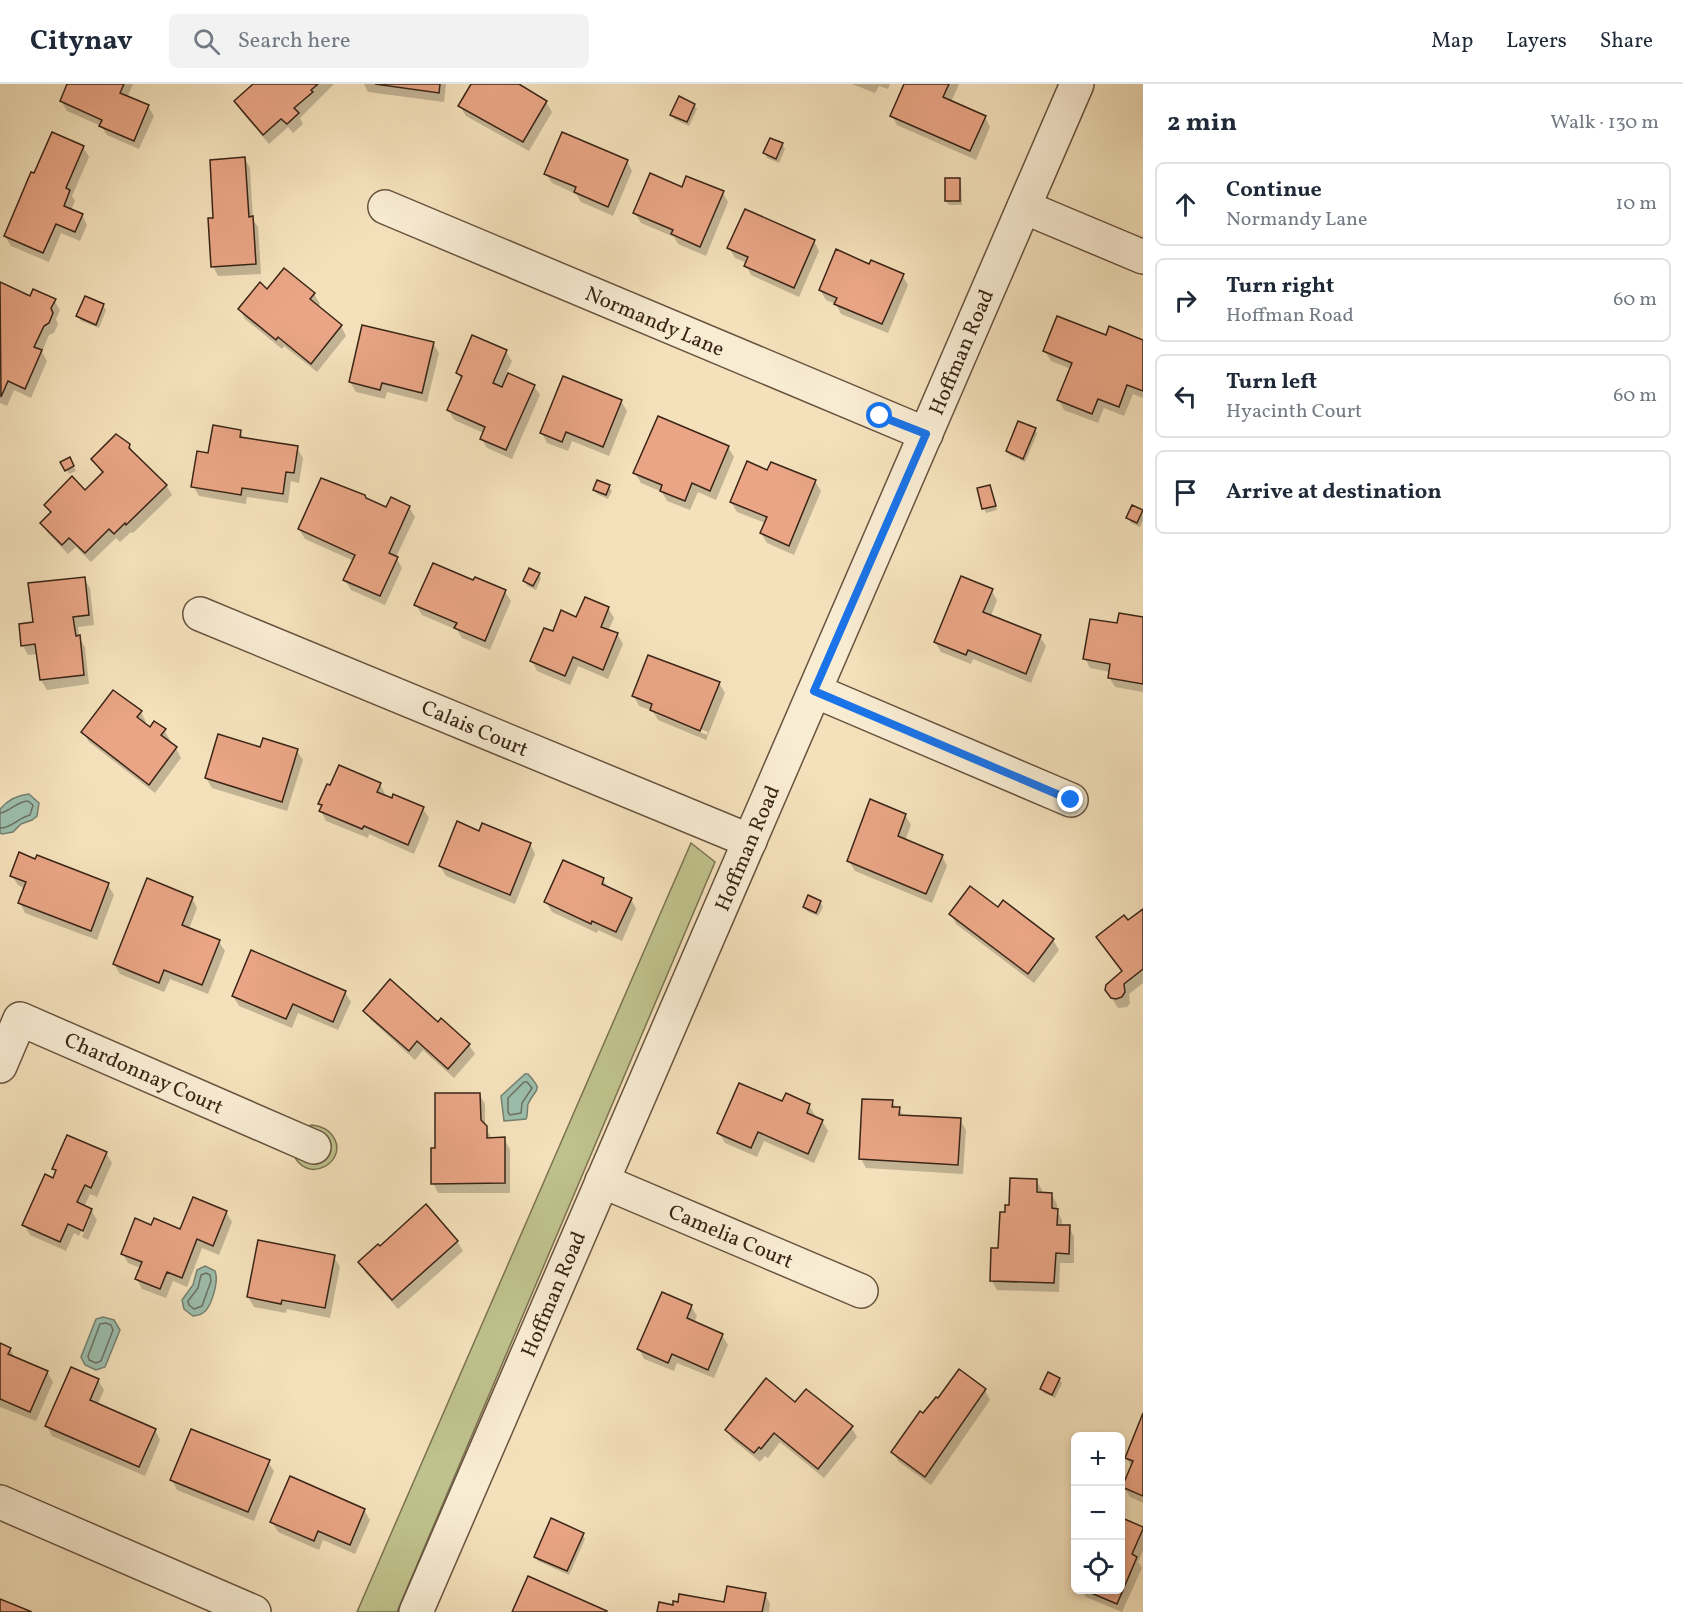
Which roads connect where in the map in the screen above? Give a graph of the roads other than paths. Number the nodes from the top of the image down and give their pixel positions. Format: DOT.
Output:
graph roads {
  1 [pos="1077,84"];
  2 [pos="385,207"];
  3 [pos="1024,207"];
  4 [pos="1143,257"];
  5 [pos="926,434"];
  6 [pos="200,614"];
  7 [pos="814,691"];
  8 [pos="1071,800"];
  9 [pos="750,841"];
  10 [pos="0,1066"];
  11 [pos="314,1147"];
  12 [pos="603,1181"];
  13 [pos="861,1291"];
  14 [pos="0,1502"];
  15 [pos="254,1612"];
  16 [pos="416,1612"];
  1 -- 3 [label="street, Hoffman Road"];
  2 -- 5 [label="street, Normandy Lane"];
  3 -- 4 [label="street"];
  3 -- 5 [label="street, Hoffman Road"];
  5 -- 7 [label="street, Hoffman Road"];
  6 -- 9 [label="street, Calais Court"];
  7 -- 8 [label="street"];
  7 -- 9 [label="street, Hoffman Road"];
  9 -- 12 [label="street, Hoffman Road"];
  10 -- 11 [label="street, Chardonnay Court"];
  12 -- 13 [label="street, Camelia Court"];
  12 -- 16 [label="street, Hoffman Road"];
  14 -- 15 [label="street"];
}
